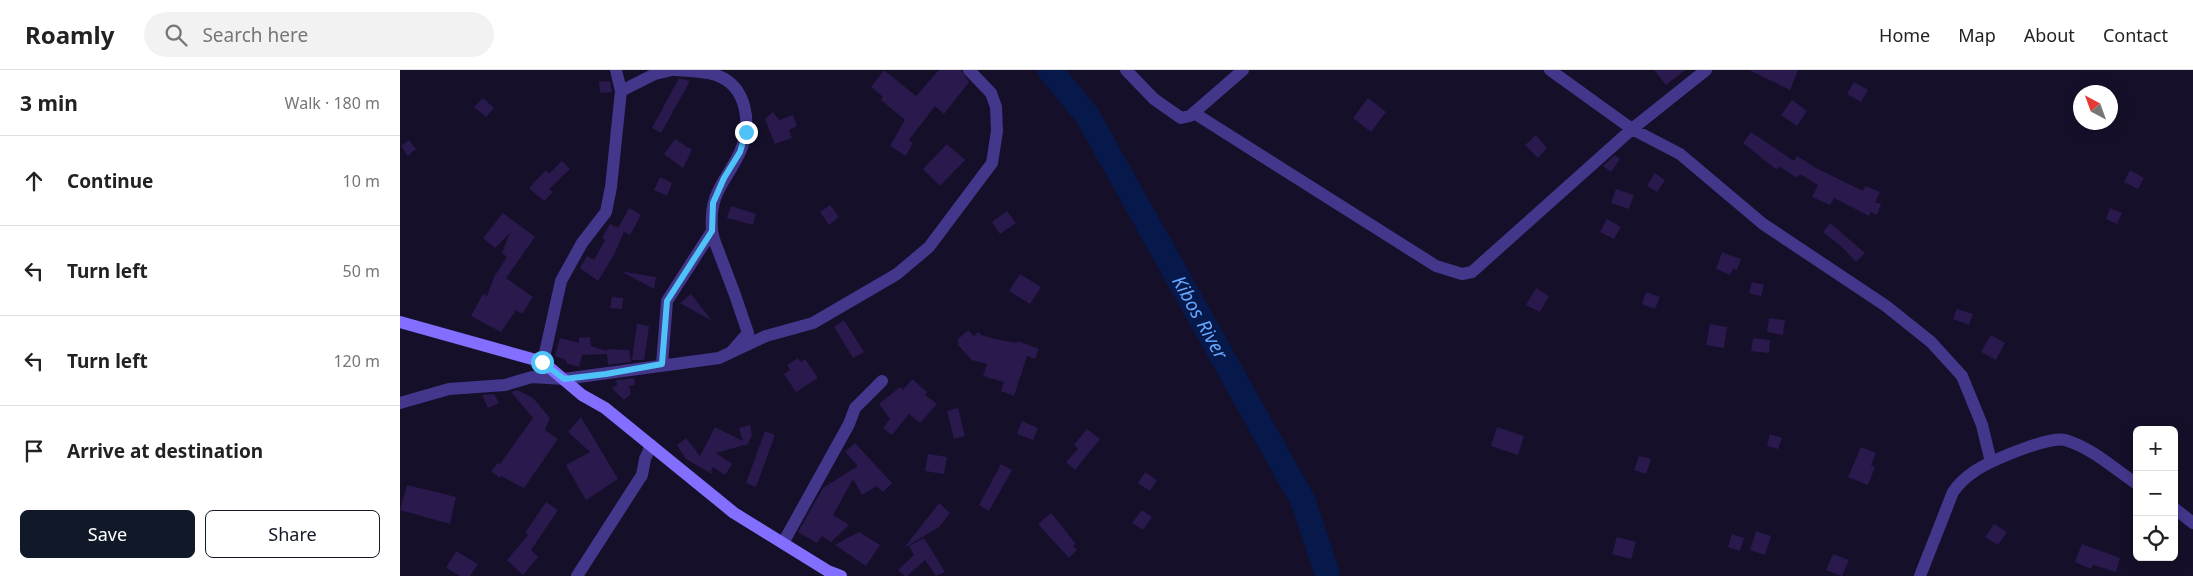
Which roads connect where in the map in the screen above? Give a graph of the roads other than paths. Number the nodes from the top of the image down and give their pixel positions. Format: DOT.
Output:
graph roads {
  1 [pos="616,70"];
  2 [pos="673,70"];
  3 [pos="969,70"];
  4 [pos="1126,70"];
  5 [pos="1243,70"];
  6 [pos="1550,70"];
  7 [pos="1706,70"];
  8 [pos="621,91"];
  9 [pos="1194,114"];
  10 [pos="1632,129"];
  11 [pos="712,231"];
  12 [pos="400,322"];
  13 [pos="730,354"];
  14 [pos="542,362"];
  15 [pos="662,364"];
  16 [pos="564,379"];
  17 [pos="882,381"];
  18 [pos="400,403"];
  19 [pos="651,445"];
  20 [pos="1990,462"];
  21 [pos="2133,481"];
  22 [pos="2178,511"];
  23 [pos="2193,523"];
  24 [pos="783,543"];
  25 [pos="577,576"];
  26 [pos="841,576"];
  27 [pos="1920,576"];
  1 -- 8 [label="street"];
  2 -- 8 [label="street"];
  2 -- 11 [label="street"];
  3 -- 13 [label="street"];
  4 -- 9 [label="street"];
  5 -- 9 [label="street"];
  6 -- 10 [label="street"];
  7 -- 10 [label="street"];
  8 -- 14 [label="street"];
  9 -- 10 [label="street"];
  10 -- 20 [label="street"];
  11 -- 13 [label="street"];
  11 -- 15 [label="street"];
  12 -- 14 [label="main road"];
  13 -- 15 [label="street"];
  14 -- 16 [label="main road"];
  15 -- 16 [label="street"];
  16 -- 18 [label="street"];
  16 -- 19 [label="main road"];
  17 -- 24 [label="street"];
  19 -- 24 [label="main road"];
  19 -- 25 [label="street"];
  20 -- 21 [label="street"];
  20 -- 27 [label="street"];
  22 -- 23 [label="street"];
  24 -- 26 [label="main road"];
}
